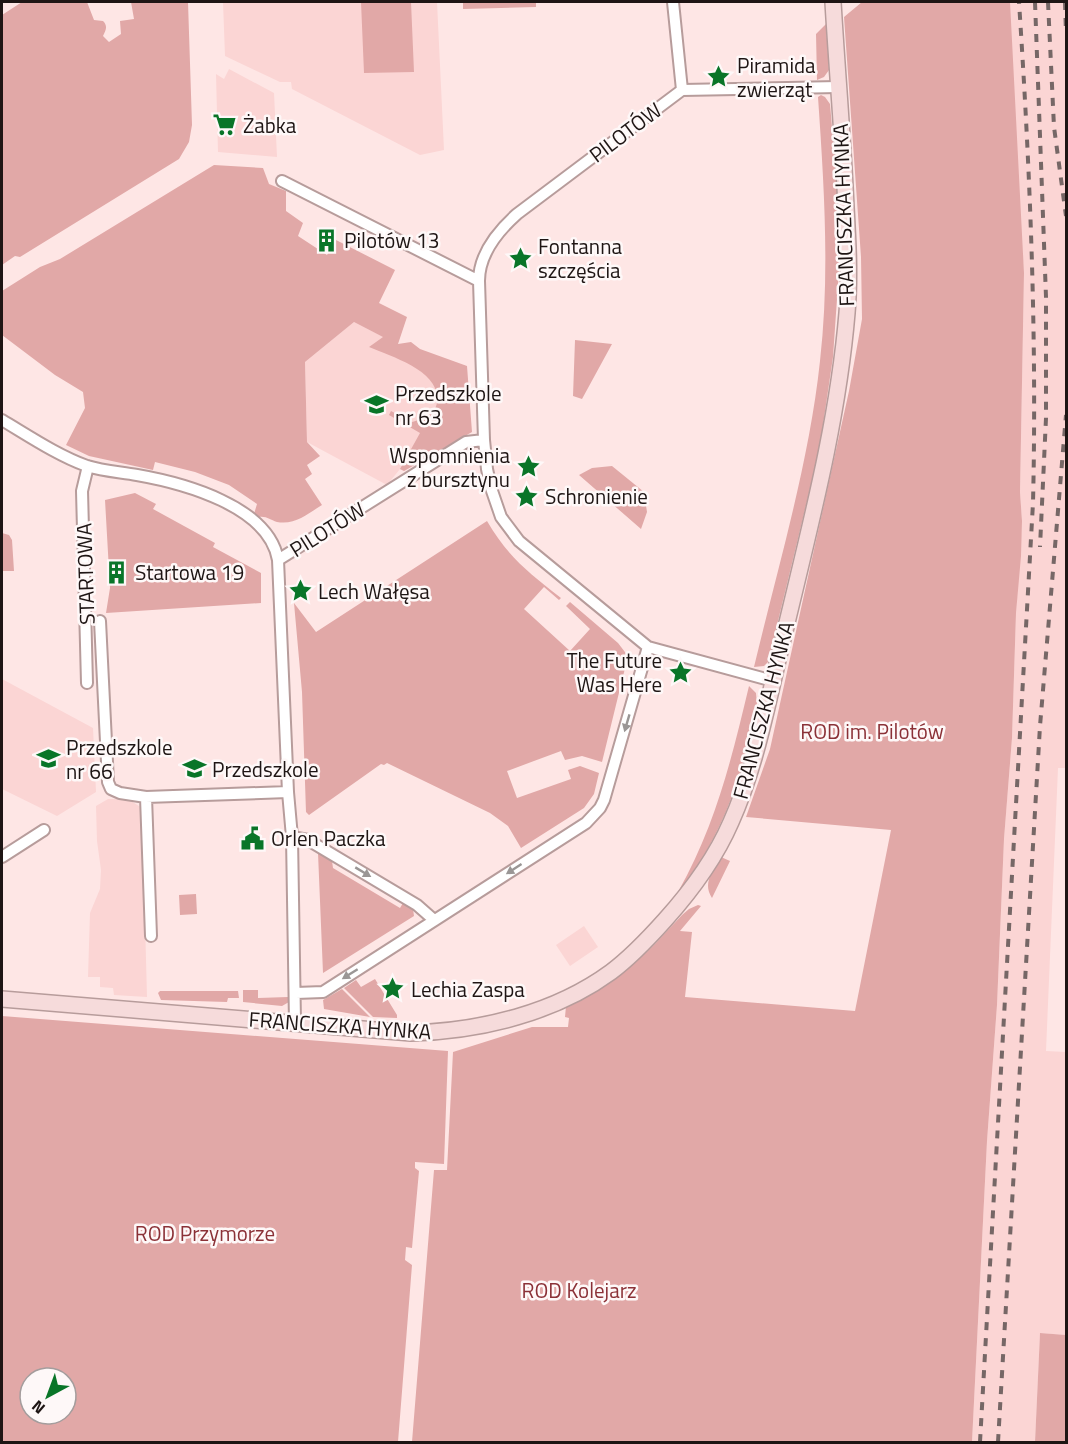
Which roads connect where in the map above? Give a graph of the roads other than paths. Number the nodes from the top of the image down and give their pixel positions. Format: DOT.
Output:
graph roads {
  1 [pos="673,2"];
  2 [pos="833,2"];
  3 [pos="838,87"];
  4 [pos="682,90"];
  5 [pos="282,182"];
  6 [pos="479,281"];
  7 [pos="2,420"];
  8 [pos="484,440"];
  9 [pos="88,466"];
  10 [pos="278,561"];
  11 [pos="100,621"];
  12 [pos="648,647"];
  13 [pos="772,681"];
  14 [pos="87,683"];
  15 [pos="288,792"];
  16 [pos="146,797"];
  17 [pos="44,830"];
  18 [pos="292,837"];
  19 [pos="2,857"];
  20 [pos="434,920"];
  21 [pos="151,936"];
  22 [pos="296,993"];
  23 [pos="2,999"];
  24 [pos="296,1022"];
  1 -- 4 [label="street, PILOTÓW"];
  2 -- 3 [label="street, FRANCISZKA HYNKA"];
  3 -- 4 [label="street, PILOTÓW"];
  3 -- 13 [label="street, FRANCISZKA HYNKA"];
  4 -- 6 [label="street, PILOTÓW"];
  5 -- 6 [label="street"];
  6 -- 8 [label="street, PILOTÓW"];
  7 -- 9 [label="street"];
  8 -- 10 [label="street, PILOTÓW"];
  8 -- 12 [label="street, PILOTÓW"];
  9 -- 10 [label="street"];
  9 -- 14 [label="street, STARTOWA"];
  10 -- 15 [label="street, PILOTÓW"];
  11 -- 16 [label="street"];
  12 -- 13 [label="street, PILOTÓW"];
  12 -- 20 [label="street, one-way"];
  13 -- 24 [label="street, FRANCISZKA HYNKA"];
  15 -- 16 [label="street"];
  15 -- 18 [label="street, PILOTÓW"];
  16 -- 21 [label="street"];
  17 -- 19 [label="street"];
  18 -- 20 [label="street, one-way"];
  18 -- 22 [label="street, PILOTÓW"];
  20 -- 22 [label="street, one-way"];
  22 -- 24 [label="street, PILOTÓW"];
  23 -- 24 [label="street, FRANCISZKA HYNKA"];
}
